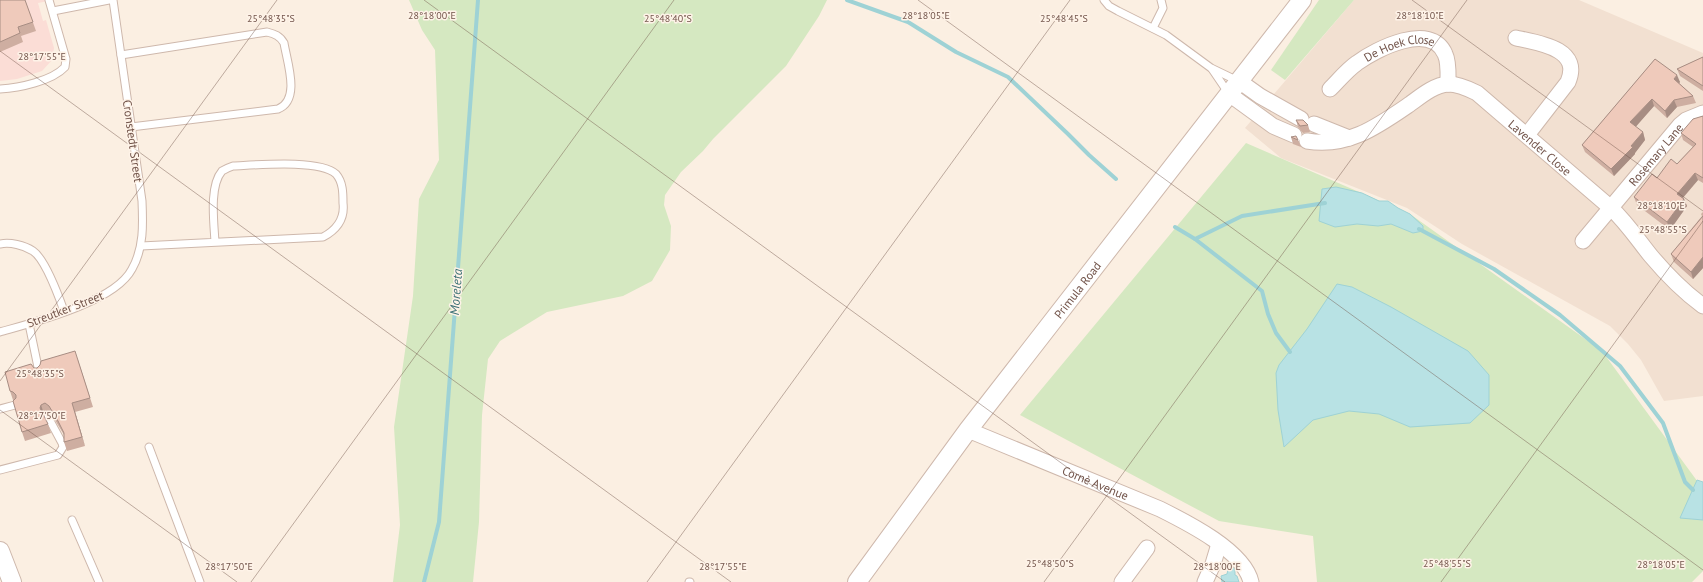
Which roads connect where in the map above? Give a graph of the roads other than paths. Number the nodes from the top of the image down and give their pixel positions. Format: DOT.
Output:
graph roads {
  1 [pos="49,0"];
  2 [pos="109,0"];
  3 [pos="114,0"];
  4 [pos="1104,0"];
  5 [pos="1161,0"];
  6 [pos="1302,0"];
  7 [pos="53,11"];
  8 [pos="1153,28"];
  9 [pos="1516,38"];
  10 [pos="121,55"];
  11 [pos="1211,68"];
  12 [pos="1448,84"];
  13 [pos="1234,87"];
  14 [pos="0,89"];
  15 [pos="1330,89"];
  16 [pos="1268,111"];
  17 [pos="1703,113"];
  18 [pos="131,127"];
  19 [pos="1527,134"];
  20 [pos="1349,138"];
  21 [pos="1611,208"];
  22 [pos="1583,241"];
  23 [pos="214,242"];
  24 [pos="0,244"];
  25 [pos="141,246"];
  26 [pos="126,278"];
  27 [pos="1700,299"];
  28 [pos="64,311"];
  29 [pos="29,324"];
  30 [pos="0,332"];
  31 [pos="39,372"];
  32 [pos="15,405"];
  33 [pos="0,409"];
  34 [pos="48,417"];
  35 [pos="968,430"];
  36 [pos="148,447"];
  37 [pos="0,470"];
  38 [pos="72,520"];
  39 [pos="1219,544"];
  40 [pos="1147,548"];
  41 [pos="0,551"];
  42 [pos="12,582"];
  43 [pos="99,582"];
  44 [pos="200,582"];
  45 [pos="857,582"];
  46 [pos="1122,582"];
  47 [pos="1205,582"];
  48 [pos="1251,582"];
  1 -- 7 [label="lane"];
  2 -- 7 [label="lane"];
  3 -- 10 [label="lane, Cronstedt Street"];
  4 -- 8 [label="lane"];
  5 -- 8 [label="lane"];
  6 -- 13 [label="street, Primula Road"];
  7 -- 14 [label="lane"];
  8 -- 11 [label="lane"];
  9 -- 19 [label="street"];
  10 -- 18 [label="lane, Cronstedt Street"];
  10 -- 18 [label="lane"];
  11 -- 13 [label="lane"];
  11 -- 13 [label="lane"];
  12 -- 15 [label="street, De Hoek Close"];
  12 -- 19 [label="street, Lavender Close"];
  12 -- 20 [label="street"];
  13 -- 16 [label="street"];
  13 -- 35 [label="street, Primula Road"];
  16 -- 20 [label="street"];
  16 -- 20 [label="street"];
  17 -- 21 [label="street, Rosemary Lane"];
  18 -- 25 [label="lane, Cronstedt Street"];
  19 -- 21 [label="street, Lavender Close"];
  21 -- 22 [label="street, Rosemary Lane"];
  21 -- 27 [label="street, Lavender Close"];
  23 -- 23 [label="lane"];
  23 -- 25 [label="lane"];
  24 -- 28 [label="lane"];
  25 -- 26 [label="lane, Cronstedt Street"];
  26 -- 28 [label="lane, Streutker Street"];
  28 -- 29 [label="lane, Streutker Street"];
  29 -- 30 [label="lane, Streutker Street"];
  29 -- 31 [label="lane"];
  32 -- 33 [label="lane"];
  34 -- 37 [label="lane"];
  35 -- 39 [label="street, Cornè Avenue"];
  35 -- 45 [label="street, Primula Road"];
  36 -- 44 [label="lane"];
  38 -- 43 [label="lane"];
  39 -- 47 [label="street"];
  39 -- 48 [label="street, Cornè Avenue"];
  40 -- 46 [label="street"];
  41 -- 42 [label="street"];
}
